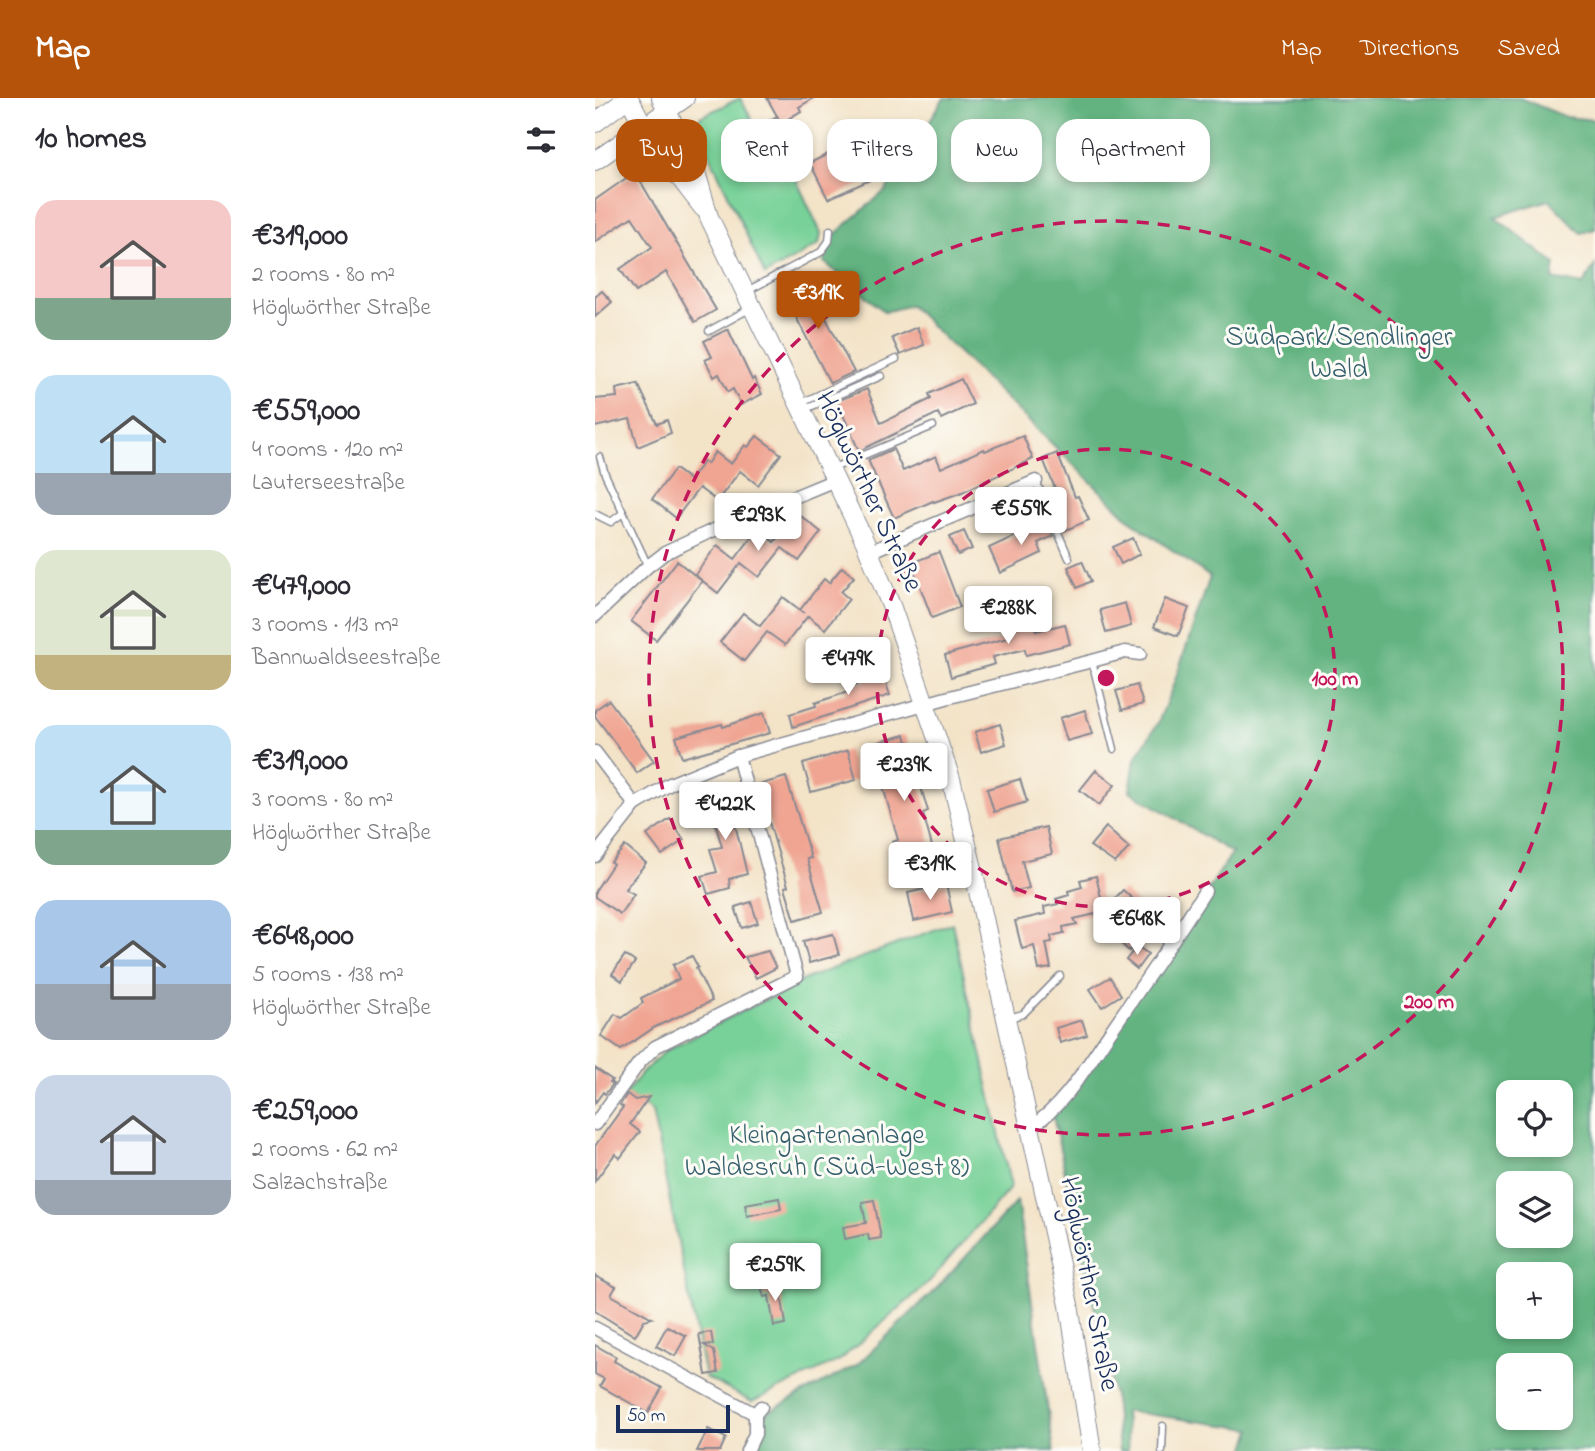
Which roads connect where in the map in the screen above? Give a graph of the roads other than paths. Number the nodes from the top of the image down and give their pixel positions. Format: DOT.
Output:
graph roads {
  1 [pos="628,98"];
  2 [pos="685,98"];
  3 [pos="664,104"];
  4 [pos="640,119"];
  5 [pos="650,119"];
  6 [pos="595,123"];
  7 [pos="616,146"];
  8 [pos="595,161"];
  9 [pos="683,182"];
  10 [pos="709,216"];
  11 [pos="830,230"];
  12 [pos="749,299"];
  13 [pos="709,331"];
  14 [pos="896,359"];
  15 [pos="881,376"];
  16 [pos="800,407"];
  17 [pos="933,426"];
  18 [pos="600,457"];
  19 [pos="833,475"];
  20 [pos="1036,481"];
  21 [pos="623,513"];
  22 [pos="595,514"];
  23 [pos="869,552"];
  24 [pos="1069,558"];
  25 [pos="648,566"];
  26 [pos="596,611"];
  27 [pos="1140,654"];
  28 [pos="1092,661"];
  29 [pos="926,704"];
  30 [pos="1114,749"];
  31 [pos="595,752"];
  32 [pos="738,756"];
  33 [pos="635,805"];
  34 [pos="595,856"];
  35 [pos="1205,891"];
  36 [pos="1060,976"];
  37 [pos="1007,1019"];
  38 [pos="595,1124"];
  39 [pos="1031,1127"];
  40 [pos="595,1328"];
  41 [pos="1163,1426"];
  42 [pos="747,1451"];
  43 [pos="1092,1451"];
  44 [pos="1162,1451"];
  1 -- 4 [label="street, Höglwörther Straße"];
  1 -- 6 [label="street"];
  2 -- 3 [label="street"];
  3 -- 5 [label="street"];
  3 -- 10 [label="street, Höglwörther Straße"];
  7 -- 8 [label="street"];
  9 -- 10 [label="street, Höglwörther Straße"];
  10 -- 12 [label="street, Höglwörther Straße"];
  11 -- 12 [label="lane"];
  12 -- 13 [label="lane"];
  12 -- 16 [label="street, Höglwörther Straße"];
  14 -- 16 [label="lane"];
  15 -- 16 [label="lane"];
  16 -- 19 [label="street, Höglwörther Straße"];
  17 -- 19 [label="lane"];
  18 -- 21 [label="lane"];
  19 -- 23 [label="street, Höglwörther Straße"];
  19 -- 25 [label="street"];
  20 -- 23 [label="street"];
  20 -- 24 [label="lane"];
  21 -- 22 [label="lane"];
  21 -- 25 [label="lane"];
  23 -- 29 [label="street, Höglwörther Straße"];
  25 -- 26 [label="street"];
  27 -- 28 [label="street"];
  28 -- 29 [label="street"];
  28 -- 30 [label="lane"];
  29 -- 32 [label="street"];
  29 -- 37 [label="street, Höglwörther Straße"];
  31 -- 33 [label="street"];
  32 -- 33 [label="street"];
  32 -- 38 [label="street"];
  33 -- 34 [label="street"];
  35 -- 39 [label="street"];
  36 -- 37 [label="lane"];
  37 -- 39 [label="street, Höglwörther Straße"];
  39 -- 43 [label="street, Höglwörther Straße"];
  40 -- 42 [label="street"];
  41 -- 44 [label="lane"];
}
